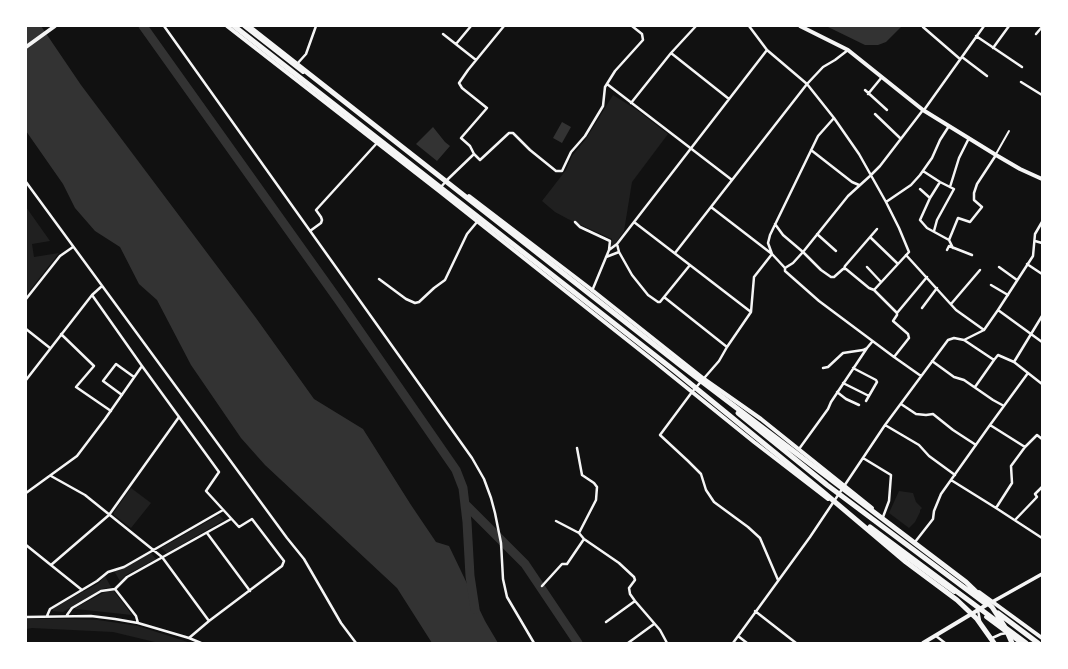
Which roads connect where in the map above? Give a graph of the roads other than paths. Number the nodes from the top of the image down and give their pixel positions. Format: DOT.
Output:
graph roads {
  1 [pos="55,26"];
  2 [pos="164,26"];
  3 [pos="227,26"];
  4 [pos="234,26"];
  5 [pos="244,26"];
  6 [pos="248,26"];
  7 [pos="316,26"];
  8 [pos="471,26"];
  9 [pos="504,26"];
  10 [pos="632,26"];
  11 [pos="696,26"];
  12 [pos="749,26"];
  13 [pos="800,26"];
  14 [pos="984,26"];
  15 [pos="1009,26"];
  16 [pos="923,27"];
  17 [pos="1042,27"];
  18 [pos="443,34"];
  19 [pos="1036,34"];
  20 [pos="976,36"];
  21 [pos="456,44"];
  22 [pos="26,47"];
  23 [pos="993,48"];
  24 [pos="767,50"];
  25 [pos="848,50"];
  26 [pos="671,53"];
  27 [pos="961,58"];
  28 [pos="476,60"];
  29 [pos="295,66"];
  30 [pos="1022,67"];
  31 [pos="988,76"];
  32 [pos="882,77"];
  33 [pos="1021,82"];
  34 [pos="607,84"];
  35 [pos="806,84"];
  36 [pos="865,90"];
  37 [pos="868,94"];
  38 [pos="1042,95"];
  39 [pos="729,99"];
  40 [pos="631,103"];
  41 [pos="887,110"];
  42 [pos="924,110"];
  43 [pos="875,114"];
  44 [pos="834,118"];
  45 [pos="949,126"];
  46 [pos="1010,131"];
  47 [pos="900,138"];
  48 [pos="969,138"];
  49 [pos="377,143"];
  50 [pos="691,149"];
  51 [pos="811,150"];
  52 [pos="474,154"];
  53 [pos="996,155"];
  54 [pos="923,171"];
  55 [pos="870,176"];
  56 [pos="1042,179"];
  57 [pos="447,180"];
  58 [pos="732,180"];
  59 [pos="940,182"];
  60 [pos="26,183"];
  61 [pos="859,185"];
  62 [pos="950,187"];
  63 [pos="920,189"];
  64 [pos="439,191"];
  65 [pos="930,198"];
  66 [pos="886,202"];
  67 [pos="711,207"];
  68 [pos="477,222"];
  69 [pos="575,222"];
  70 [pos="634,222"];
  71 [pos="1042,222"];
  72 [pos="776,224"];
  73 [pos="877,229"];
  74 [pos="310,231"];
  75 [pos="934,231"];
  76 [pos="817,234"];
  77 [pos="870,237"];
  78 [pos="949,240"];
  79 [pos="1035,241"];
  80 [pos="1042,243"];
  81 [pos="617,244"];
  82 [pos="73,247"];
  83 [pos="953,248"];
  84 [pos="609,250"];
  85 [pos="947,250"];
  86 [pos="836,251"];
  87 [pos="618,252"];
  88 [pos="803,252"];
  89 [pos="675,253"];
  90 [pos="772,254"];
  91 [pos="906,255"];
  92 [pos="972,255"];
  93 [pos="606,257"];
  94 [pos="690,264"];
  95 [pos="898,264"];
  96 [pos="1027,264"];
  97 [pos="867,266"];
  98 [pos="999,267"];
  99 [pos="785,268"];
  100 [pos="844,269"];
  101 [pos="980,270"];
  102 [pos="1042,274"];
  103 [pos="927,278"];
  104 [pos="379,279"];
  105 [pos="1017,280"];
  106 [pos="881,282"];
  107 [pos="992,285"];
  108 [pos="102,286"];
  109 [pos="937,288"];
  110 [pos="592,290"];
  111 [pos="874,290"];
  112 [pos="92,295"];
  113 [pos="1008,295"];
  114 [pos="664,297"];
  115 [pos="26,299"];
  116 [pos="581,304"];
  117 [pos="951,304"];
  118 [pos="922,308"];
  119 [pos="998,310"];
  120 [pos="751,312"];
  121 [pos="897,313"];
  122 [pos="1042,316"];
  123 [pos="26,329"];
  124 [pos="984,330"];
  125 [pos="61,334"];
  126 [pos="1031,334"];
  127 [pos="964,340"];
  128 [pos="872,342"];
  129 [pos="1042,342"];
  130 [pos="727,347"];
  131 [pos="50,348"];
  132 [pos="867,348"];
  133 [pos="894,357"];
  134 [pos="994,360"];
  135 [pos="932,361"];
  136 [pos="1014,362"];
  137 [pos="680,365"];
  138 [pos="142,366"];
  139 [pos="823,368"];
  140 [pos="853,368"];
  141 [pos="1028,373"];
  142 [pos="921,376"];
  143 [pos="134,377"];
  144 [pos="704,379"];
  145 [pos="26,380"];
  146 [pos="843,383"];
  147 [pos="1042,384"];
  148 [pos="975,387"];
  149 [pos="692,392"];
  150 [pos="838,392"];
  151 [pos="122,395"];
  152 [pos="869,396"];
  153 [pos="866,402"];
  154 [pos="859,404"];
  155 [pos="901,404"];
  156 [pos="1004,406"];
  157 [pos="111,411"];
  158 [pos="179,417"];
  159 [pos="885,425"];
  160 [pos="990,425"];
  161 [pos="1042,439"];
  162 [pos="976,446"];
  163 [pos="1025,447"];
  164 [pos="577,448"];
  165 [pos="799,449"];
  166 [pos="863,458"];
  167 [pos="955,475"];
  168 [pos="51,476"];
  169 [pos="951,480"];
  170 [pos="844,485"];
  171 [pos="1042,487"];
  172 [pos="822,491"];
  173 [pos="26,493"];
  174 [pos="833,503"];
  175 [pos="996,508"];
  176 [pos="223,510"];
  177 [pos="109,515"];
  178 [pos="883,517"];
  179 [pos="231,519"];
  180 [pos="1014,520"];
  181 [pos="556,522"];
  182 [pos="207,533"];
  183 [pos="579,533"];
  184 [pos="1042,538"];
  185 [pos="584,539"];
  186 [pos="915,542"];
  187 [pos="26,545"];
  188 [pos="154,549"];
  189 [pos="162,557"];
  190 [pos="51,565"];
  191 [pos="1042,574"];
  192 [pos="778,580"];
  193 [pos="542,586"];
  194 [pos="115,589"];
  195 [pos="82,590"];
  196 [pos="250,592"];
  197 [pos="635,601"];
  198 [pos="992,602"];
  199 [pos="977,608"];
  200 [pos="755,611"];
  201 [pos="67,615"];
  202 [pos="47,616"];
  203 [pos="26,617"];
  204 [pos="209,621"];
  205 [pos="606,622"];
  206 [pos="138,623"];
  207 [pos="654,624"];
  208 [pos="1008,633"];
  209 [pos="738,636"];
  210 [pos="936,636"];
  211 [pos="189,638"];
  212 [pos="1042,638"];
  213 [pos="990,641"];
  214 [pos="200,643"];
  215 [pos="356,643"];
  216 [pos="534,643"];
  217 [pos="628,643"];
  218 [pos="666,643"];
  219 [pos="733,643"];
  220 [pos="747,643"];
  221 [pos="796,643"];
  222 [pos="923,643"];
  223 [pos="945,643"];
  224 [pos="994,643"];
  225 [pos="1012,643"];
  226 [pos="1022,643"];
  227 [pos="1026,643"];
  228 [pos="1038,643"];
  1 -- 22 [label="main road"];
  2 -- 74 [label="street"];
  3 -- 49 [label="main road"];
  4 -- 172 [label="highway"];
  5 -- 29 [label="main road"];
  6 -- 137 [label="highway"];
  7 -- 29 [label="street"];
  8 -- 21 [label="street"];
  9 -- 28 [label="street"];
  10 -- 34 [label="street"];
  11 -- 26 [label="street"];
  12 -- 24 [label="street"];
  13 -- 25 [label="main road"];
  14 -- 20 [label="street"];
  15 -- 23 [label="street"];
  16 -- 27 [label="street"];
  17 -- 19 [label="street"];
  18 -- 21 [label="street"];
  20 -- 23 [label="street"];
  20 -- 27 [label="street"];
  21 -- 28 [label="street"];
  23 -- 30 [label="street"];
  24 -- 35 [label="street"];
  24 -- 39 [label="street"];
  25 -- 32 [label="main road"];
  25 -- 35 [label="street"];
  26 -- 39 [label="street"];
  26 -- 40 [label="street"];
  27 -- 31 [label="street"];
  27 -- 42 [label="street"];
  28 -- 52 [label="street"];
  29 -- 57 [label="main road"];
  32 -- 37 [label="street"];
  32 -- 42 [label="main road"];
  33 -- 38 [label="street"];
  34 -- 40 [label="street"];
  34 -- 52 [label="street"];
  35 -- 44 [label="street"];
  35 -- 58 [label="street"];
  36 -- 37 [label="street"];
  37 -- 41 [label="street"];
  39 -- 50 [label="street"];
  40 -- 50 [label="street"];
  42 -- 45 [label="main road"];
  42 -- 47 [label="street"];
  43 -- 47 [label="street"];
  44 -- 51 [label="street"];
  44 -- 55 [label="street"];
  45 -- 48 [label="main road"];
  45 -- 54 [label="street"];
  46 -- 53 [label="street"];
  47 -- 55 [label="street"];
  48 -- 53 [label="main road"];
  48 -- 62 [label="street"];
  49 -- 64 [label="main road"];
  49 -- 74 [label="street"];
  50 -- 58 [label="street"];
  50 -- 70 [label="street"];
  51 -- 61 [label="street"];
  51 -- 72 [label="street"];
  52 -- 57 [label="street"];
  53 -- 56 [label="main road"];
  53 -- 78 [label="street"];
  54 -- 59 [label="street"];
  54 -- 66 [label="street"];
  55 -- 61 [label="street"];
  55 -- 66 [label="street"];
  57 -- 64 [label="street"];
  57 -- 110 [label="main road"];
  58 -- 67 [label="street"];
  59 -- 62 [label="street"];
  59 -- 65 [label="street"];
  60 -- 82 [label="street"];
  61 -- 76 [label="street"];
  62 -- 75 [label="street"];
  63 -- 65 [label="street"];
  64 -- 68 [label="main road"];
  65 -- 75 [label="street"];
  66 -- 91 [label="street"];
  67 -- 89 [label="street"];
  67 -- 90 [label="street"];
  68 -- 104 [label="street"];
  68 -- 116 [label="main road"];
  69 -- 84 [label="street"];
  70 -- 81 [label="street"];
  70 -- 89 [label="street"];
  71 -- 79 [label="street"];
  72 -- 88 [label="street"];
  72 -- 90 [label="street"];
  73 -- 77 [label="street"];
  74 -- 216 [label="street"];
  75 -- 78 [label="street"];
  76 -- 86 [label="street"];
  76 -- 88 [label="street"];
  77 -- 95 [label="street"];
  77 -- 100 [label="street"];
  78 -- 83 [label="street"];
  79 -- 80 [label="street"];
  79 -- 96 [label="street"];
  81 -- 84 [label="street"];
  81 -- 87 [label="street"];
  82 -- 108 [label="street"];
  82 -- 115 [label="street"];
  83 -- 85 [label="street"];
  83 -- 92 [label="street"];
  84 -- 93 [label="street"];
  87 -- 93 [label="street"];
  87 -- 114 [label="street"];
  88 -- 99 [label="street"];
  88 -- 100 [label="street"];
  89 -- 94 [label="street"];
  90 -- 99 [label="street"];
  90 -- 120 [label="street"];
  91 -- 95 [label="street"];
  91 -- 103 [label="street"];
  93 -- 110 [label="street"];
  94 -- 114 [label="street"];
  94 -- 120 [label="street"];
  95 -- 106 [label="street"];
  96 -- 102 [label="street"];
  96 -- 105 [label="street"];
  97 -- 106 [label="street"];
  98 -- 105 [label="street"];
  99 -- 128 [label="street"];
  100 -- 111 [label="street"];
  101 -- 117 [label="street"];
  103 -- 109 [label="street"];
  103 -- 121 [label="street"];
  105 -- 113 [label="street"];
  106 -- 111 [label="street"];
  107 -- 113 [label="street"];
  108 -- 112 [label="street"];
  108 -- 215 [label="street"];
  109 -- 117 [label="street"];
  109 -- 118 [label="street"];
  110 -- 116 [label="street"];
  110 -- 144 [label="main road"];
  111 -- 121 [label="street"];
  112 -- 125 [label="street"];
  112 -- 138 [label="street"];
  113 -- 119 [label="street"];
  114 -- 130 [label="street"];
  116 -- 149 [label="main road"];
  117 -- 124 [label="street"];
  119 -- 124 [label="street"];
  119 -- 126 [label="street"];
  120 -- 130 [label="street"];
  121 -- 133 [label="street"];
  122 -- 126 [label="street"];
  123 -- 131 [label="street"];
  124 -- 127 [label="street"];
  125 -- 131 [label="street"];
  125 -- 157 [label="street"];
  126 -- 129 [label="street"];
  126 -- 136 [label="street"];
  127 -- 134 [label="street"];
  127 -- 135 [label="street"];
  128 -- 132 [label="street"];
  128 -- 133 [label="street"];
  130 -- 144 [label="street"];
  131 -- 145 [label="street"];
  132 -- 139 [label="street"];
  132 -- 140 [label="street"];
  133 -- 142 [label="street"];
  134 -- 136 [label="street"];
  134 -- 148 [label="street"];
  135 -- 142 [label="street"];
  135 -- 148 [label="street"];
  136 -- 141 [label="street"];
  137 -- 225 [label="highway"];
  137 -- 228 [label="highway"];
  138 -- 143 [label="street"];
  138 -- 158 [label="street"];
  140 -- 146 [label="street"];
  140 -- 152 [label="street"];
  141 -- 147 [label="street"];
  141 -- 156 [label="street"];
  142 -- 155 [label="street"];
  143 -- 151 [label="street"];
  143 -- 151 [label="street"];
  144 -- 149 [label="street"];
  144 -- 165 [label="main road"];
  146 -- 150 [label="street"];
  146 -- 152 [label="street"];
  148 -- 156 [label="street"];
  149 -- 174 [label="main road"];
  149 -- 192 [label="street"];
  150 -- 154 [label="street"];
  150 -- 165 [label="street"];
  151 -- 157 [label="street"];
  152 -- 153 [label="street"];
  155 -- 159 [label="street"];
  155 -- 162 [label="street"];
  156 -- 160 [label="street"];
  157 -- 168 [label="street"];
  158 -- 176 [label="street"];
  158 -- 177 [label="street"];
  159 -- 166 [label="street"];
  159 -- 167 [label="street"];
  160 -- 162 [label="street"];
  160 -- 163 [label="street"];
  161 -- 163 [label="street"];
  162 -- 167 [label="street"];
  163 -- 175 [label="street"];
  164 -- 183 [label="street"];
  165 -- 170 [label="main road"];
  166 -- 170 [label="street"];
  166 -- 178 [label="street"];
  167 -- 169 [label="street"];
  168 -- 173 [label="street"];
  168 -- 177 [label="street"];
  169 -- 175 [label="street"];
  169 -- 186 [label="street"];
  170 -- 174 [label="street"];
  170 -- 178 [label="main road"];
  171 -- 180 [label="street"];
  172 -- 199 [label="highway"];
  172 -- 224 [label="highway"];
  174 -- 192 [label="street"];
  174 -- 199 [label="main road"];
  175 -- 180 [label="street"];
  176 -- 179 [label="street"];
  176 -- 188 [label="street"];
  177 -- 188 [label="street"];
  177 -- 190 [label="street"];
  178 -- 186 [label="main road"];
  179 -- 182 [label="street"];
  179 -- 196 [label="street"];
  180 -- 184 [label="street"];
  181 -- 183 [label="street"];
  182 -- 189 [label="street"];
  182 -- 196 [label="street"];
  183 -- 185 [label="street"];
  185 -- 193 [label="street"];
  185 -- 197 [label="street"];
  186 -- 198 [label="main road"];
  187 -- 190 [label="street"];
  188 -- 189 [label="street"];
  188 -- 195 [label="street"];
  189 -- 194 [label="street"];
  189 -- 204 [label="street"];
  190 -- 195 [label="street"];
  191 -- 198 [label="street"];
  192 -- 200 [label="street"];
  194 -- 201 [label="street"];
  194 -- 206 [label="street"];
  195 -- 202 [label="street"];
  196 -- 204 [label="street"];
  197 -- 205 [label="street"];
  197 -- 207 [label="street"];
  198 -- 199 [label="main road"];
  198 -- 212 [label="main road"];
  199 -- 208 [label="main road"];
  199 -- 210 [label="main road"];
  199 -- 213 [label="street"];
  199 -- 226 [label="highway"];
  199 -- 227 [label="highway"];
  200 -- 209 [label="street"];
  200 -- 221 [label="street"];
  201 -- 202 [label="street"];
  201 -- 206 [label="street"];
  202 -- 203 [label="street"];
  204 -- 211 [label="street"];
  206 -- 211 [label="street"];
  207 -- 217 [label="street"];
  207 -- 218 [label="street"];
  208 -- 213 [label="street"];
  208 -- 226 [label="main road"];
  209 -- 219 [label="street"];
  209 -- 220 [label="street"];
  210 -- 222 [label="main road"];
  210 -- 223 [label="street"];
  211 -- 214 [label="street"];
}
